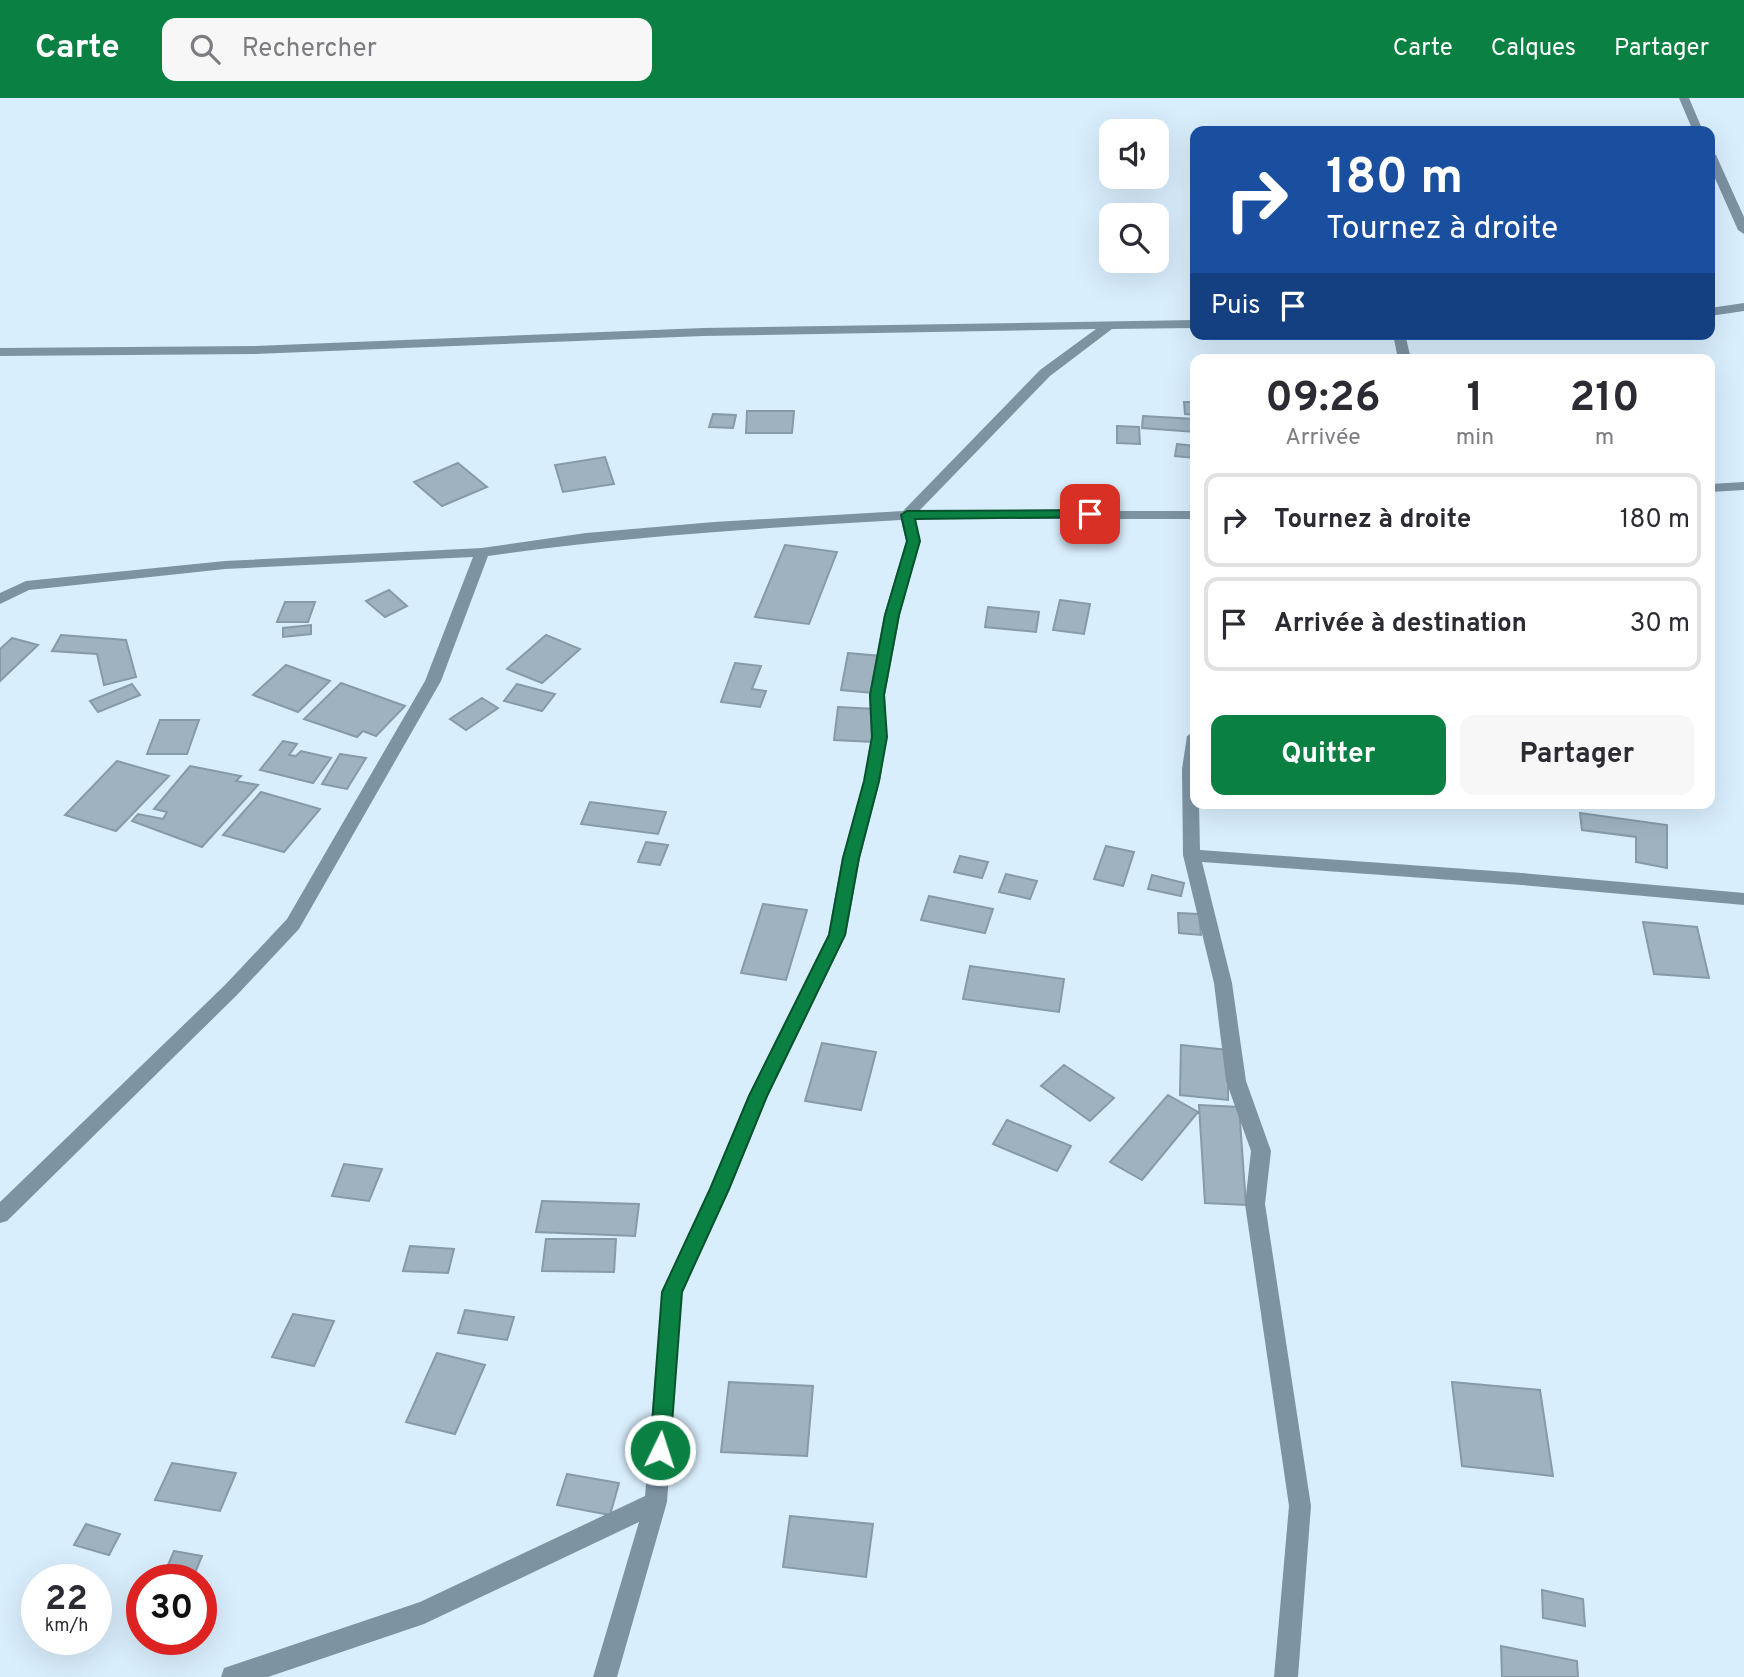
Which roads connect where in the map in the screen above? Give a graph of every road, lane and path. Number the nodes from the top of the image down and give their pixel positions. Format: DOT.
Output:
graph roads {
  1 [pos="1684,98"];
  2 [pos="1696,126"];
  3 [pos="1715,166"];
  4 [pos="1744,230"];
  5 [pos="1744,307"];
  6 [pos="1715,311"];
  7 [pos="1190,324"];
  8 [pos="1107,327"];
  9 [pos="0,352"];
  10 [pos="1744,486"];
  11 [pos="1715,488"];
  12 [pos="907,515"];
  13 [pos="1190,515"];
  14 [pos="482,552"];
  15 [pos="0,599"];
  16 [pos="1190,764"];
  17 [pos="1190,798"];
  18 [pos="1190,809"];
  19 [pos="1192,855"];
  20 [pos="1744,899"];
  21 [pos="0,1214"];
  22 [pos="656,1502"];
  23 [pos="233,1677"];
  24 [pos="606,1677"];
  25 [pos="1286,1677"];
  1 -- 2 [label="street"];
  3 -- 4 [label="street"];
  5 -- 6 [label="street"];
  7 -- 8 [label="street"];
  8 -- 9 [label="street"];
  8 -- 12 [label="street"];
  10 -- 11 [label="street"];
  12 -- 13 [label="street"];
  12 -- 14 [label="street"];
  12 -- 22 [label="street"];
  14 -- 15 [label="street"];
  14 -- 21 [label="street"];
  16 -- 17 [label="street"];
  18 -- 19 [label="street"];
  19 -- 20 [label="street"];
  19 -- 25 [label="street"];
  22 -- 23 [label="street"];
  22 -- 24 [label="street"];
}
